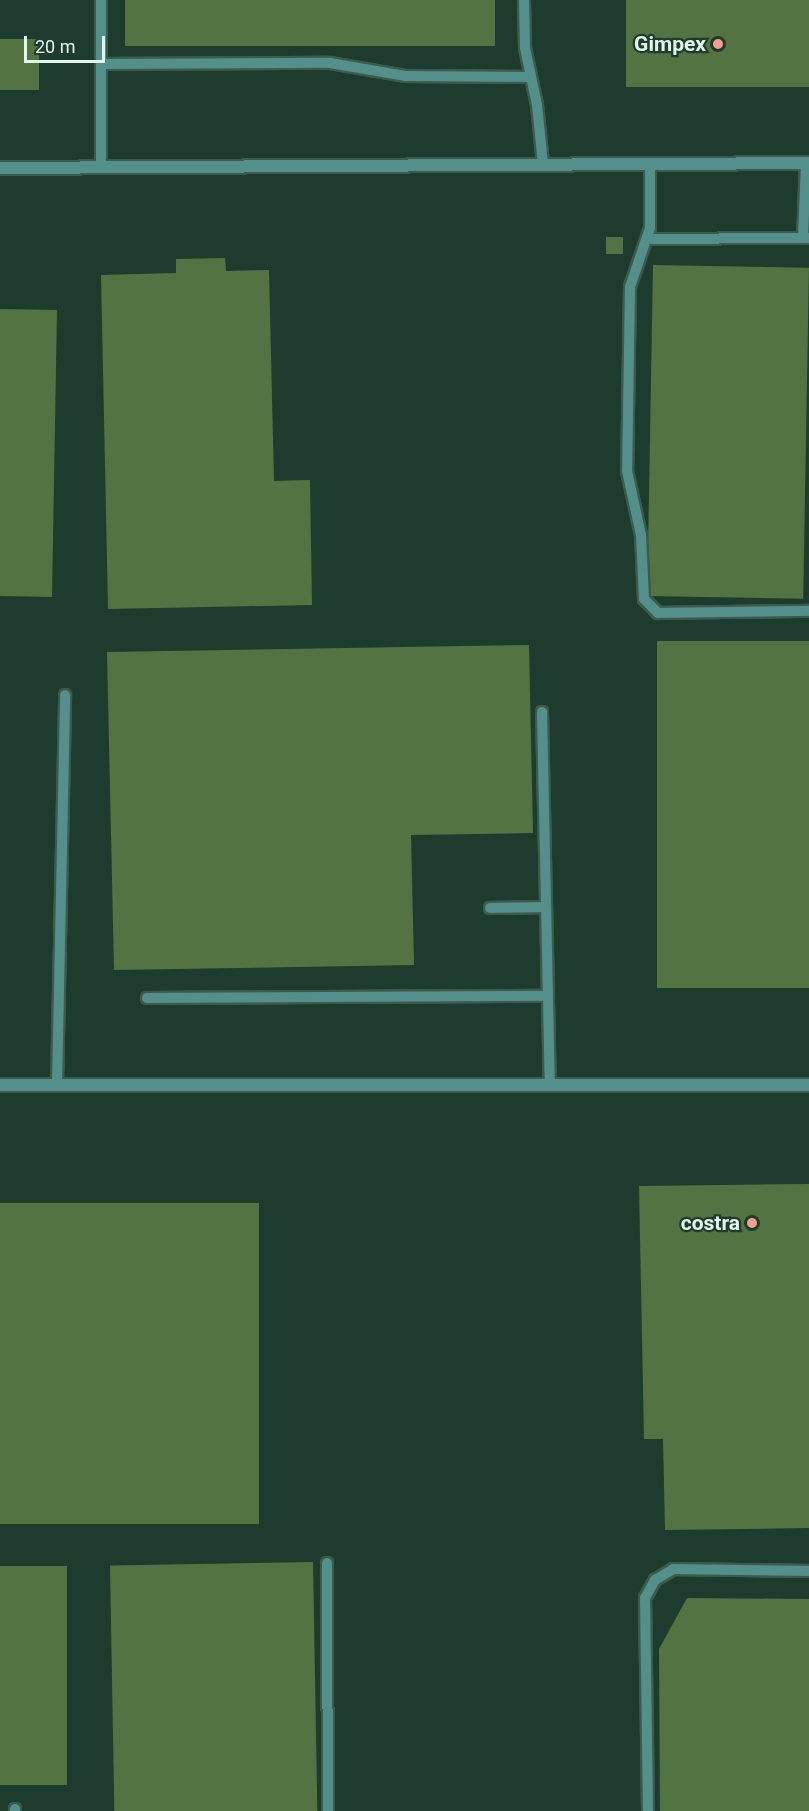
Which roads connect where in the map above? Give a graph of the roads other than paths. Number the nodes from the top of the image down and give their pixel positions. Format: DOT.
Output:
graph roads {
  1 [pos="101,0"];
  2 [pos="524,0"];
  3 [pos="101,64"];
  4 [pos="531,77"];
  5 [pos="650,163"];
  6 [pos="807,163"];
  7 [pos="543,164"];
  8 [pos="100,167"];
  9 [pos="0,168"];
  10 [pos="806,238"];
  11 [pos="648,239"];
  12 [pos="809,611"];
  13 [pos="65,695"];
  14 [pos="542,712"];
  15 [pos="546,907"];
  16 [pos="490,908"];
  17 [pos="548,996"];
  18 [pos="147,999"];
  19 [pos="0,1084"];
  20 [pos="57,1084"];
  21 [pos="550,1084"];
  22 [pos="809,1085"];
  23 [pos="327,1563"];
  24 [pos="809,1570"];
  25 [pos="328,1811"];
  26 [pos="648,1811"];
  1 -- 3 [label="lane"];
  2 -- 4 [label="lane"];
  3 -- 4 [label="lane"];
  3 -- 8 [label="lane"];
  4 -- 7 [label="lane"];
  5 -- 6 [label="street"];
  5 -- 7 [label="street"];
  5 -- 11 [label="lane"];
  6 -- 10 [label="lane"];
  7 -- 8 [label="street"];
  8 -- 9 [label="street"];
  10 -- 11 [label="lane"];
  11 -- 12 [label="lane"];
  13 -- 20 [label="lane"];
  14 -- 15 [label="lane"];
  15 -- 16 [label="lane"];
  15 -- 17 [label="lane"];
  17 -- 18 [label="lane"];
  17 -- 21 [label="lane"];
  19 -- 20 [label="street"];
  20 -- 21 [label="street"];
  21 -- 22 [label="street"];
  23 -- 25 [label="lane"];
  24 -- 26 [label="lane"];
}
